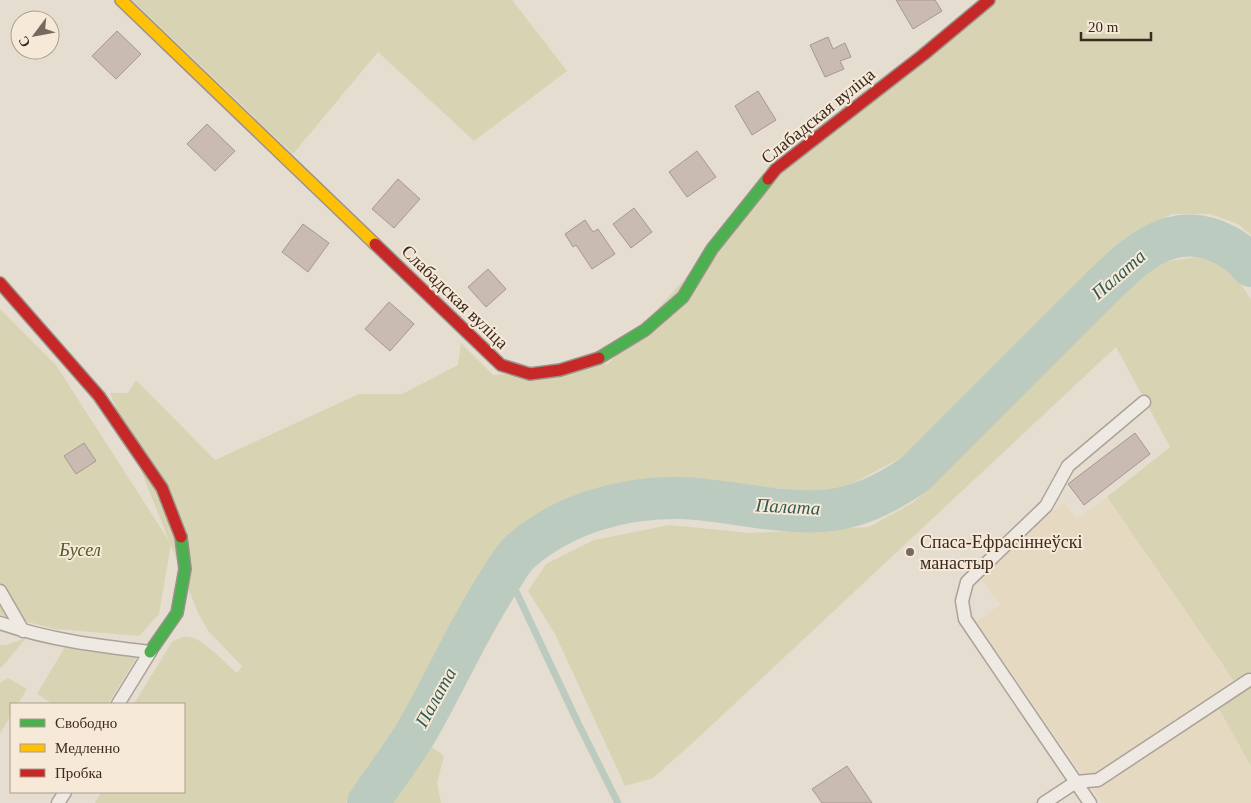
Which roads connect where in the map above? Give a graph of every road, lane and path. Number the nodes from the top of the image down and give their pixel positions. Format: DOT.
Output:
graph roads {
  1 [pos="121,0"];
  2 [pos="989,0"];
  3 [pos="0,283"];
  4 [pos="1144,402"];
  5 [pos="0,591"];
  6 [pos="0,623"];
  7 [pos="24,631"];
  8 [pos="150,652"];
  9 [pos="1249,680"];
  10 [pos="119,703"];
  11 [pos="1076,782"];
  12 [pos="1044,803"];
  13 [pos="1090,803"];
  1 -- 2 [label="street, Слабадская вуліца"];
  3 -- 8 [label="street"];
  4 -- 11 [label="lane"];
  5 -- 7 [label="lane"];
  6 -- 7 [label="lane"];
  7 -- 8 [label="lane"];
  8 -- 10 [label="lane"];
  9 -- 11 [label="lane"];
  11 -- 12 [label="lane"];
  11 -- 13 [label="lane"];
}
